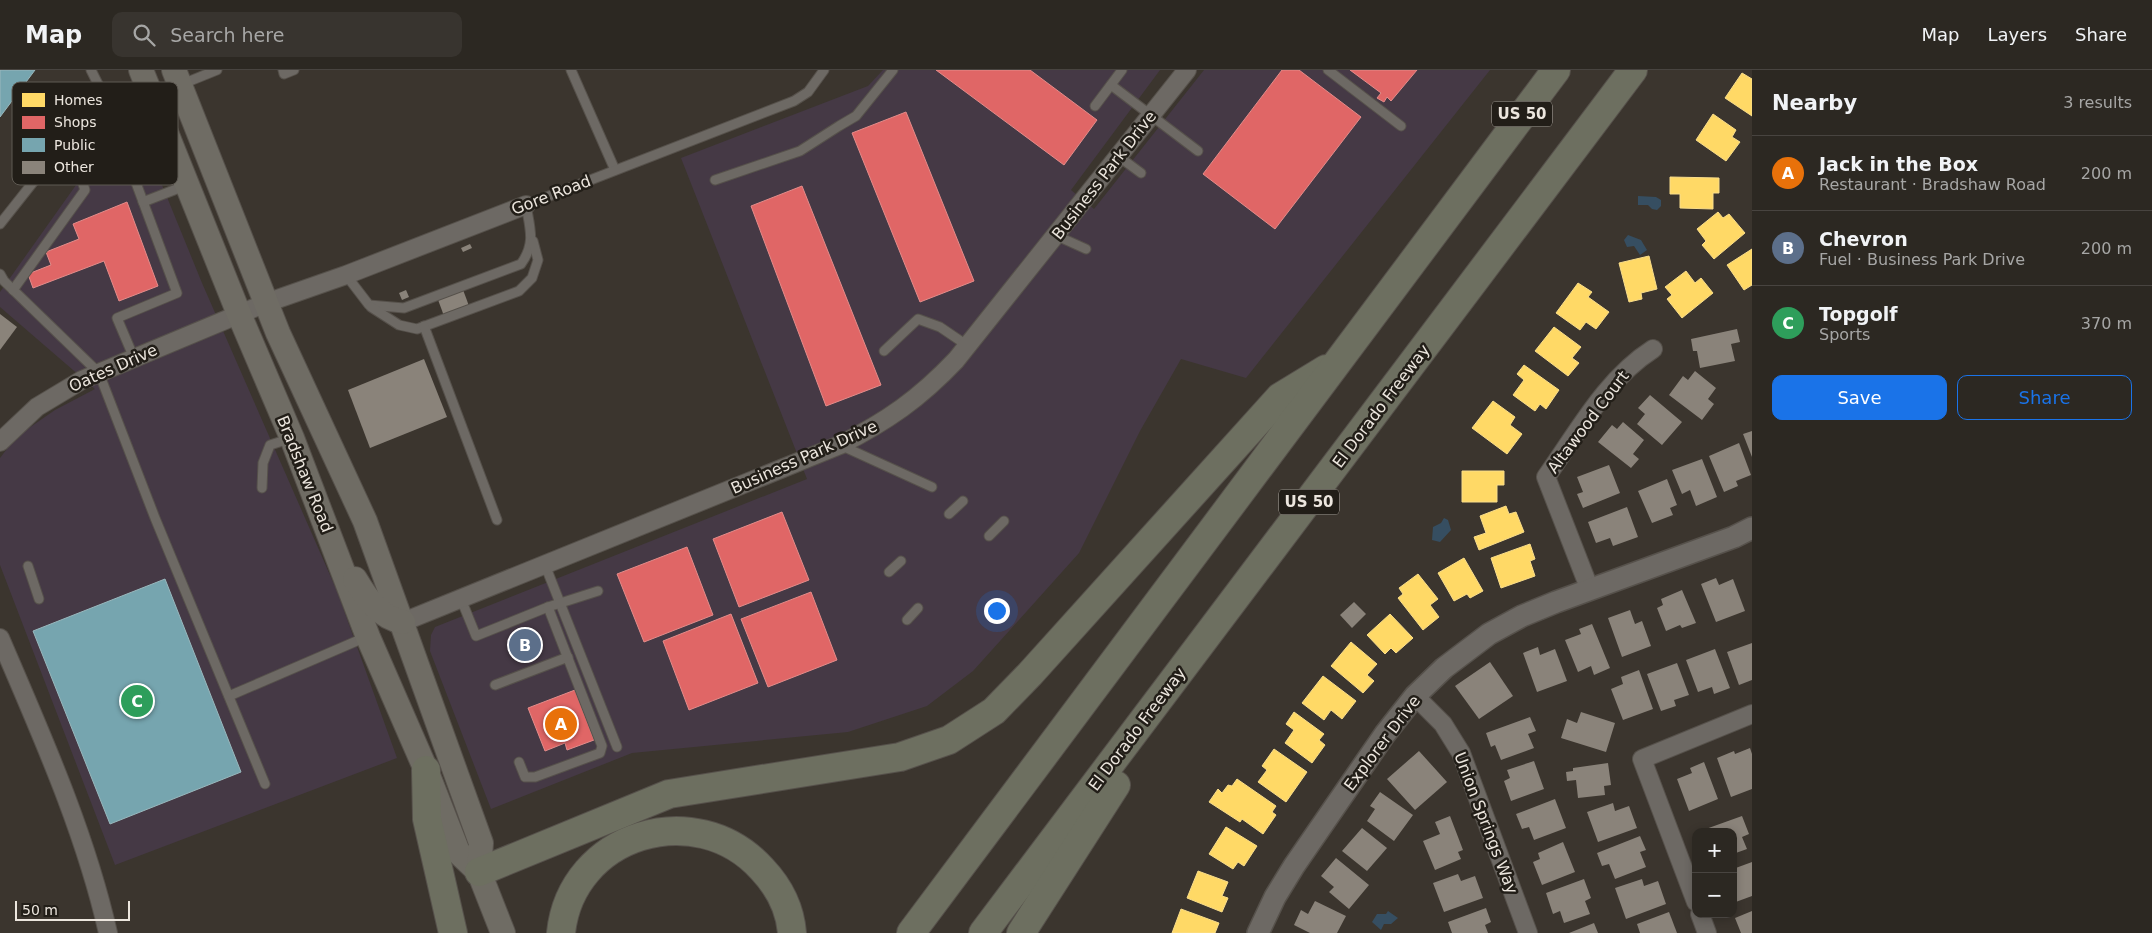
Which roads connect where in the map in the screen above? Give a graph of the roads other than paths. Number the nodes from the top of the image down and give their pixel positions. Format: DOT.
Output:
graph roads {
  1 [pos="91,70"];
  2 [pos="141,70"];
  3 [pos="217,70"];
  4 [pos="283,70"];
  5 [pos="294,70"];
  6 [pos="571,70"];
  7 [pos="824,70"];
  8 [pos="893,70"];
  9 [pos="1122,70"];
  10 [pos="1187,70"];
  11 [pos="1328,70"];
  12 [pos="1556,70"];
  13 [pos="1633,70"];
  14 [pos="177,77"];
  15 [pos="97,82"];
  16 [pos="146,82"];
  17 [pos="1111,85"];
  18 [pos="1095,106"];
  19 [pos="1152,114"];
  20 [pos="1401,126"];
  21 [pos="1198,151"];
  22 [pos="1118,156"];
  23 [pos="178,162"];
  24 [pos="615,170"];
  25 [pos="1141,172"];
  26 [pos="715,180"];
  27 [pos="31,185"];
  28 [pos="83,185"];
  29 [pos="138,185"];
  30 [pos="187,185"];
  31 [pos="144,202"];
  32 [pos="526,205"];
  33 [pos="0,224"];
  34 [pos="531,235"];
  35 [pos="1055,235"];
  36 [pos="1086,249"];
  37 [pos="0,274"];
  38 [pos="346,275"];
  39 [pos="13,290"];
  40 [pos="266,302"];
  41 [pos="369,305"];
  42 [pos="239,314"];
  43 [pos="424,326"];
  44 [pos="968,346"];
  45 [pos="1653,349"];
  46 [pos="884,351"];
  47 [pos="134,358"];
  48 [pos="1338,362"];
  49 [pos="99,373"];
  50 [pos="292,438"];
  51 [pos="0,442"];
  52 [pos="840,445"];
  53 [pos="262,488"];
  54 [pos="932,488"];
  55 [pos="962,502"];
  56 [pos="949,514"];
  57 [pos="498,520"];
  58 [pos="1004,521"];
  59 [pos="324,523"];
  60 [pos="1751,532"];
  61 [pos="989,536"];
  62 [pos="901,561"];
  63 [pos="545,565"];
  64 [pos="28,566"];
  65 [pos="889,572"];
  66 [pos="1590,590"];
  67 [pos="598,591"];
  68 [pos="39,599"];
  69 [pos="462,599"];
  70 [pos="560,603"];
  71 [pos="548,606"];
  72 [pos="918,608"];
  73 [pos="1228,610"];
  74 [pos="907,620"];
  75 [pos="403,622"];
  76 [pos="368,637"];
  77 [pos="0,638"];
  78 [pos="568,657"];
  79 [pos="494,685"];
  80 [pos="228,696"];
  81 [pos="1415,696"];
  82 [pos="1752,714"];
  83 [pos="617,747"];
  84 [pos="519,762"];
  85 [pos="426,770"];
  86 [pos="265,784"];
  87 [pos="479,872"];
  88 [pos="1692,891"];
  89 [pos="1701,918"];
  90 [pos="108,933"];
  91 [pos="454,933"];
  92 [pos="503,933"];
  93 [pos="561,933"];
  94 [pos="792,933"];
  95 [pos="910,933"];
  96 [pos="983,933"];
  97 [pos="1021,933"];
  98 [pos="1258,933"];
  99 [pos="1528,933"];
  100 [pos="1707,933"];
  1 -- 15 [label="lane"];
  2 -- 16 [label="main road, Bradshaw Road"];
  3 -- 14 [label="lane"];
  4 -- 5 [label="lane"];
  6 -- 24 [label="lane"];
  7 -- 24 [label="lane, Gore Road"];
  8 -- 26 [label="lane"];
  9 -- 17 [label="lane"];
  10 -- 19 [label="street, Business Park Drive"];
  11 -- 20 [label="lane"];
  12 -- 48 [label="highway, US 50"];
  13 -- 73 [label="highway, El Dorado Freeway / US 50"];
  14 -- 40 [label="main road, Bradshaw Road"];
  17 -- 18 [label="lane"];
  17 -- 19 [label="lane"];
  19 -- 21 [label="lane"];
  19 -- 22 [label="street, Business Park Drive"];
  22 -- 25 [label="lane"];
  22 -- 35 [label="street, Business Park Drive"];
  23 -- 30 [label="main road, Bradshaw Road"];
  24 -- 32 [label="lane, Gore Road"];
  27 -- 33 [label="lane"];
  28 -- 39 [label="lane"];
  29 -- 31 [label="lane"];
  30 -- 31 [label="lane"];
  30 -- 42 [label="main road, Bradshaw Road"];
  31 -- 47 [label="lane"];
  32 -- 34 [label="lane"];
  32 -- 38 [label="street, Gore Road"];
  34 -- 41 [label="lane"];
  34 -- 43 [label="lane"];
  35 -- 36 [label="lane"];
  35 -- 44 [label="street, Business Park Drive"];
  37 -- 39 [label="lane"];
  38 -- 40 [label="street, Gore Road"];
  38 -- 41 [label="lane"];
  39 -- 49 [label="lane"];
  40 -- 42 [label="street, Oates Drive"];
  40 -- 75 [label="main road, Bradshaw Road"];
  41 -- 43 [label="lane"];
  42 -- 47 [label="street, Oates Drive"];
  42 -- 50 [label="main road, Bradshaw Road"];
  43 -- 57 [label="lane"];
  44 -- 46 [label="lane"];
  44 -- 52 [label="street, Business Park Drive"];
  45 -- 66 [label="street, Altawood Court"];
  47 -- 49 [label="street, Oates Drive"];
  48 -- 87 [label="highway"];
  48 -- 95 [label="highway, US 50"];
  49 -- 51 [label="street, Oates Drive"];
  49 -- 80 [label="lane"];
  50 -- 53 [label="lane"];
  50 -- 59 [label="main road, Bradshaw Road"];
  52 -- 54 [label="lane"];
  52 -- 63 [label="street, Business Park Drive"];
  55 -- 56 [label="lane"];
  58 -- 61 [label="lane"];
  59 -- 75 [label="main road"];
  59 -- 76 [label="main road, Bradshaw Road"];
  60 -- 66 [label="street, Explorer Drive"];
  62 -- 65 [label="lane"];
  63 -- 69 [label="street, Business Park Drive"];
  63 -- 70 [label="lane"];
  64 -- 68 [label="lane"];
  66 -- 81 [label="street, Explorer Drive"];
  67 -- 70 [label="lane"];
  69 -- 71 [label="lane"];
  69 -- 75 [label="street, Business Park Drive"];
  70 -- 71 [label="lane"];
  70 -- 83 [label="lane"];
  71 -- 78 [label="lane"];
  72 -- 74 [label="lane"];
  73 -- 96 [label="highway, El Dorado Freeway / US 50"];
  73 -- 97 [label="highway"];
  75 -- 87 [label="main road, Bradshaw Road"];
  76 -- 80 [label="lane"];
  76 -- 85 [label="main road, Bradshaw Road"];
  77 -- 90 [label="street"];
  78 -- 79 [label="lane"];
  78 -- 84 [label="lane"];
  80 -- 86 [label="lane"];
  81 -- 98 [label="street, Explorer Drive"];
  81 -- 99 [label="street, Union Springs Way"];
  82 -- 88 [label="street"];
  85 -- 87 [label="main road, Bradshaw Road"];
  85 -- 91 [label="highway"];
  87 -- 92 [label="main road, Bradshaw Road"];
  89 -- 100 [label="street"];
  93 -- 94 [label="highway"];
}
